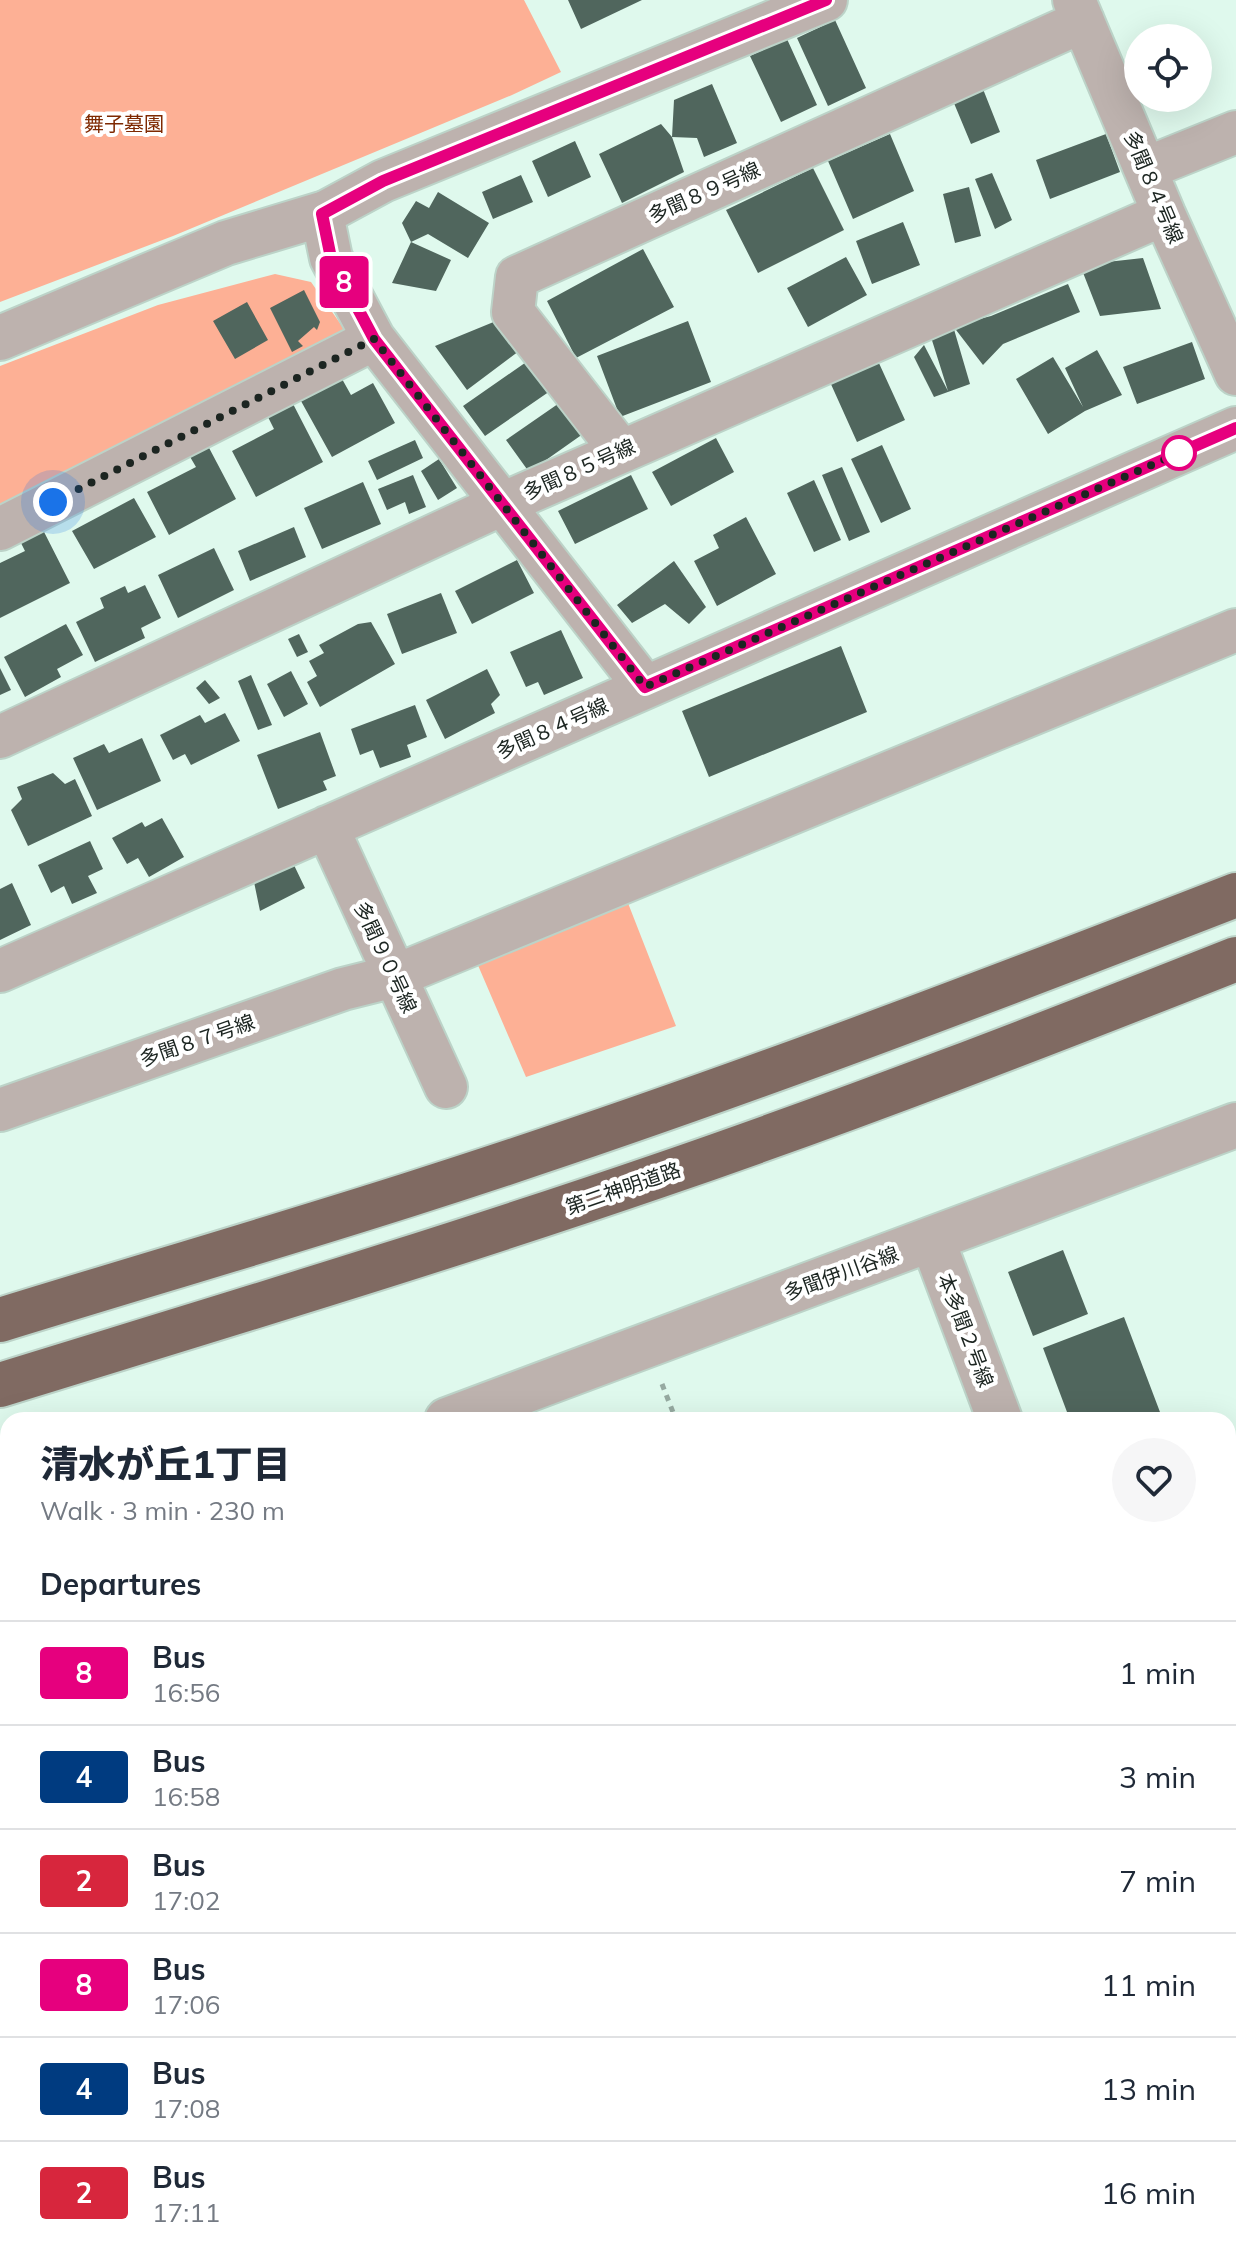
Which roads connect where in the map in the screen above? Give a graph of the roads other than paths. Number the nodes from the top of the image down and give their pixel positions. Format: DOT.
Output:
graph roads {
  1 [pos="826,0"];
  2 [pos="1079,10"];
  3 [pos="1236,132"];
  4 [pos="1147,168"];
  5 [pos="322,214"];
  6 [pos="1164,214"];
  7 [pos="0,338"];
  8 [pos="374,339"];
  9 [pos="1236,374"];
  10 [pos="1236,428"];
  11 [pos="621,451"];
  12 [pos="502,504"];
  13 [pos="0,529"];
  14 [pos="1236,630"];
  15 [pos="645,687"];
  16 [pos="0,737"];
  17 [pos="327,827"];
  18 [pos="1236,895"];
  19 [pos="1236,959"];
  20 [pos="0,971"];
  21 [pos="395,976"];
  22 [pos="446,1087"];
  23 [pos="0,1110"];
  24 [pos="1236,1125"];
  25 [pos="932,1239"];
  26 [pos="0,1320"];
  27 [pos="0,1385"];
  28 [pos="468,1412"];
  29 [pos="997,1412"];
  1 -- 5 [label="street"];
  2 -- 4 [label="street, 多聞８４号線"];
  2 -- 11 [label="street, 多聞８９号線"];
  3 -- 4 [label="street"];
  4 -- 6 [label="street, 多聞８４号線"];
  5 -- 7 [label="street"];
  5 -- 8 [label="street"];
  6 -- 9 [label="street, 多聞８４号線"];
  6 -- 11 [label="street, 多聞８５号線"];
  8 -- 12 [label="street"];
  8 -- 13 [label="street"];
  10 -- 15 [label="street, 多聞８４号線"];
  11 -- 12 [label="street, 多聞８５号線"];
  12 -- 15 [label="street"];
  12 -- 16 [label="street, 多聞８５号線"];
  14 -- 21 [label="street, 多聞８７号線"];
  15 -- 17 [label="street, 多聞８４号線"];
  17 -- 20 [label="street, 多聞８４号線"];
  17 -- 21 [label="street, 多聞９０号線"];
  18 -- 26 [label="highway"];
  19 -- 27 [label="highway, 第二神明道路"];
  21 -- 22 [label="street, 多聞９０号線"];
  21 -- 23 [label="street, 多聞８７号線"];
  24 -- 25 [label="street, 多聞伊川谷線"];
  25 -- 28 [label="street, 多聞伊川谷線"];
  25 -- 29 [label="street, 本多聞２号線"];
}
